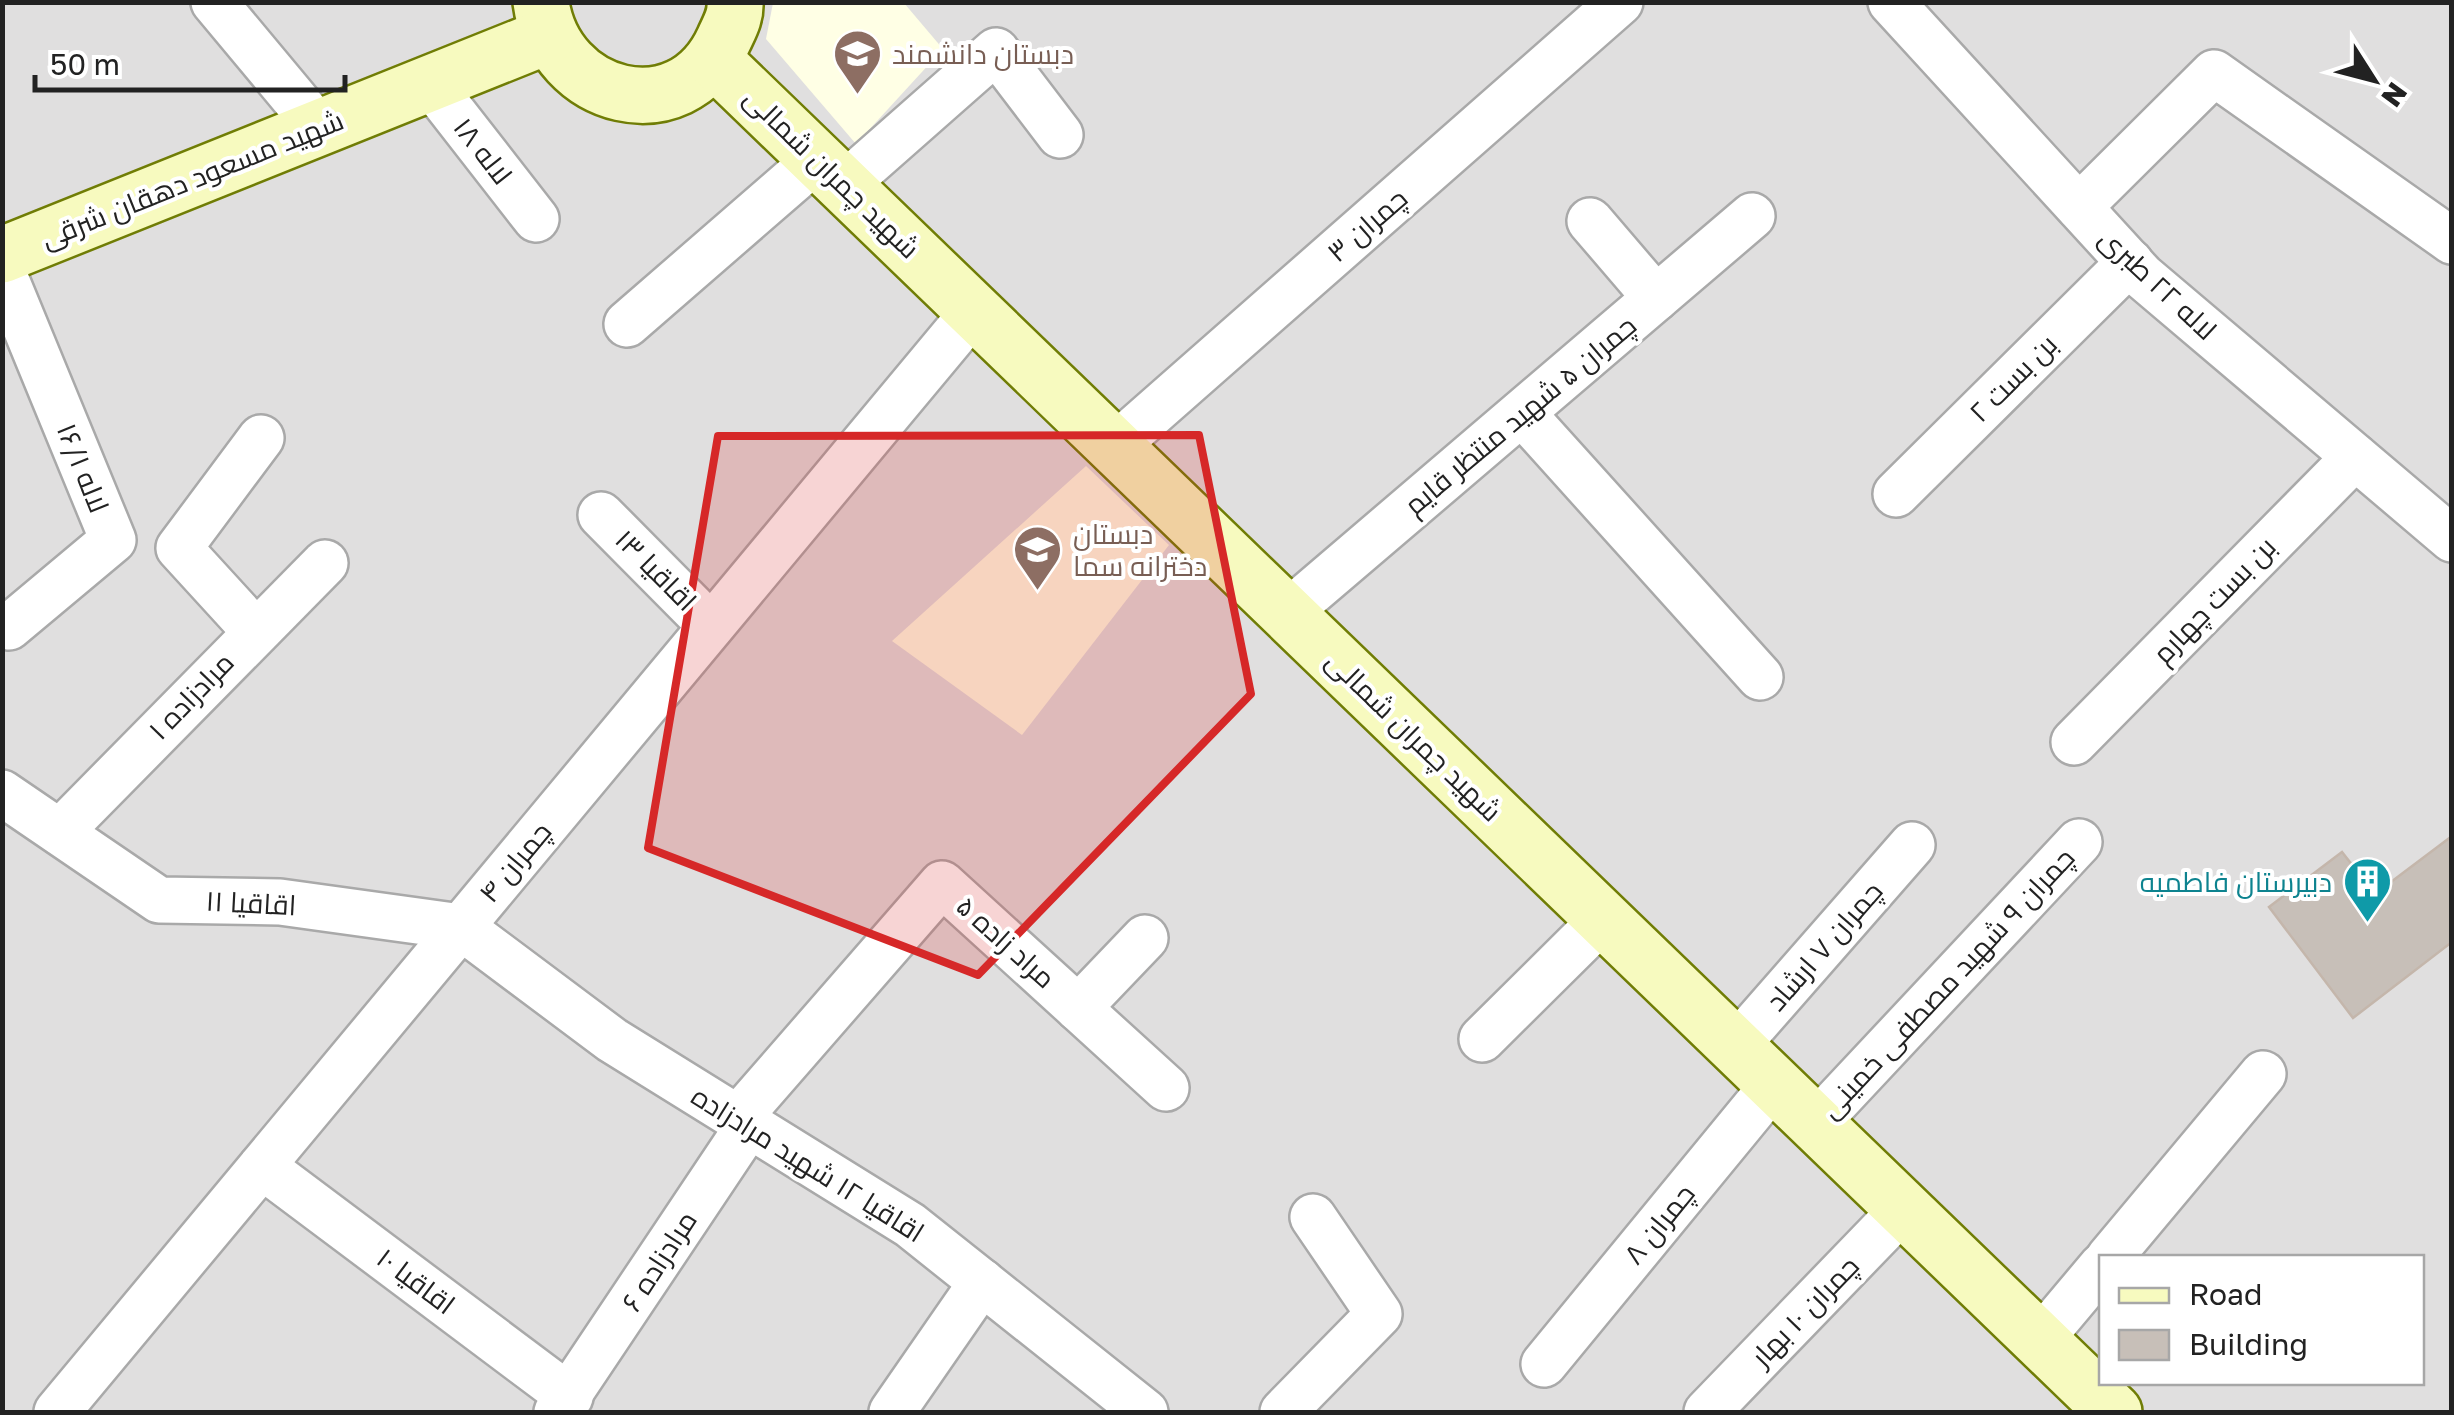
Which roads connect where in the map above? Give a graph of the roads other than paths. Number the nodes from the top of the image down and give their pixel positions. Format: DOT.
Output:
graph roads {
  1 [pos="214,2"];
  2 [pos="735,2"];
  3 [pos="1620,2"];
  4 [pos="1891,2"];
  5 [pos="544,19"];
  6 [pos="714,60"];
  7 [pos="430,84"];
  8 [pos="320,128"];
  9 [pos="1060,135"];
  10 [pos="830,172"];
  11 [pos="2079,207"];
  12 [pos="1752,216"];
  13 [pos="536,219"];
  14 [pos="1590,222"];
  15 [pos="2452,241"];
  16 [pos="2,255"];
  17 [pos="2130,262"];
  18 [pos="2,270"];
  19 [pos="1656,298"];
  20 [pos="974,311"];
  21 [pos="628,324"];
  22 [pos="1522,413"];
  23 [pos="261,438"];
  24 [pos="1114,446"];
  25 [pos="2355,457"];
  26 [pos="1896,494"];
  27 [pos="601,515"];
  28 [pos="2452,539"];
  29 [pos="325,563"];
  30 [pos="1287,614"];
  31 [pos="712,626"];
  32 [pos="8,627"];
  33 [pos="254,630"];
  34 [pos="1760,677"];
  35 [pos="2074,742"];
  36 [pos="2,793"];
  37 [pos="60,832"];
  38 [pos="2080,842"];
  39 [pos="1912,846"];
  40 [pos="1603,919"];
  41 [pos="461,927"];
  42 [pos="1145,938"];
  43 [pos="1078,1008"];
  44 [pos="1482,1039"];
  45 [pos="1735,1047"];
  46 [pos="2262,1074"];
  47 [pos="1774,1084"];
  48 [pos="1166,1088"];
  49 [pos="744,1122"];
  50 [pos="1814,1124"];
  51 [pos="262,1166"];
  52 [pos="1903,1210"];
  53 [pos="1313,1217"];
  54 [pos="2111,1255"];
  55 [pos="2099,1270"];
  56 [pos="982,1282"];
  57 [pos="2039,1340"];
  58 [pos="1544,1364"];
  59 [pos="1116,1404"];
  60 [pos="563,1405"];
  61 [pos="57,1412"];
  62 [pos="892,1412"];
  63 [pos="1283,1412"];
  64 [pos="1707,1412"];
  65 [pos="2114,1412"];
  1 -- 8 [label="street"];
  2 -- 6 [label="main road"];
  3 -- 24 [label="street, چمران ۳"];
  4 -- 11 [label="street, لاله ۲۲ طبری"];
  5 -- 6 [label="main road"];
  5 -- 7 [label="main road, شهید مسعود دهقان شرقی"];
  6 -- 10 [label="main road, شهید چمران شمالی"];
  7 -- 8 [label="main road, شهید مسعود دهقان شرقی"];
  7 -- 13 [label="street, لاله ۱۸"];
  8 -- 16 [label="main road, شهید مسعود دهقان شرقی"];
  9 -- 10 [label="street"];
  10 -- 20 [label="main road, شهید چمران شمالی"];
  10 -- 21 [label="street"];
  11 -- 15 [label="street"];
  11 -- 17 [label="street, لاله ۲۲ طبری"];
  12 -- 19 [label="street, چمران ۵ شهید منتظر قایم"];
  14 -- 19 [label="street"];
  17 -- 25 [label="street, لاله ۲۲ طبری"];
  17 -- 26 [label="street, بن بست ۲"];
  18 -- 32 [label="street, لاله ۱۶/۱"];
  19 -- 22 [label="street, چمران ۵ شهید منتظر قایم"];
  20 -- 24 [label="main road, شهید چمران شمالی"];
  20 -- 31 [label="street, چمران ۴"];
  22 -- 30 [label="street, چمران ۵ شهید منتظر قایم"];
  22 -- 34 [label="street"];
  23 -- 33 [label="street"];
  24 -- 30 [label="main road, شهید چمران شمالی"];
  25 -- 28 [label="street, لاله ۲۲ طبری"];
  25 -- 35 [label="street, بن بست چهارم"];
  27 -- 31 [label="street, اقاقیا ۱۳"];
  29 -- 33 [label="street, مرادزاده ۱"];
  30 -- 40 [label="main road, شهید چمران شمالی"];
  31 -- 41 [label="street, چمران ۴"];
  33 -- 37 [label="street, مرادزاده ۱"];
  36 -- 37 [label="street, اقاقیا ۱۱"];
  37 -- 41 [label="street, اقاقیا ۱۱"];
  38 -- 50 [label="street, چمران ۹ شهید مصطفی خمینی"];
  39 -- 45 [label="street, چمران ۷ ارشاد"];
  40 -- 44 [label="street"];
  40 -- 45 [label="main road, شهید چمران شمالی"];
  41 -- 49 [label="street, اقاقیا ۱۲ شهید مرادزاده"];
  41 -- 51 [label="street, چمران ۴"];
  42 -- 43 [label="street"];
  43 -- 48 [label="street, مراد زاده ۵"];
  43 -- 49 [label="street, مراد زاده ۵"];
  45 -- 47 [label="main road, شهید چمران شمالی"];
  46 -- 54 [label="street"];
  47 -- 50 [label="main road, شهید چمران شمالی"];
  47 -- 58 [label="street, چمران ۸"];
  49 -- 56 [label="street, اقاقیا ۱۲ شهید مرادزاده"];
  49 -- 60 [label="street, مرادزاده ۶"];
  50 -- 52 [label="main road, شهید چمران شمالی"];
  51 -- 60 [label="street, اقاقیا ۱۰"];
  51 -- 61 [label="street, چمران ۴"];
  52 -- 57 [label="main road, شهید چمران شمالی"];
  52 -- 64 [label="street, چمران ۱۰ بهار"];
  53 -- 63 [label="street"];
  55 -- 57 [label="street"];
  56 -- 59 [label="street, اقاقیا ۱۲ شهید مرادزاده"];
  56 -- 62 [label="street"];
  57 -- 65 [label="main road, شهید چمران شمالی"];
}
